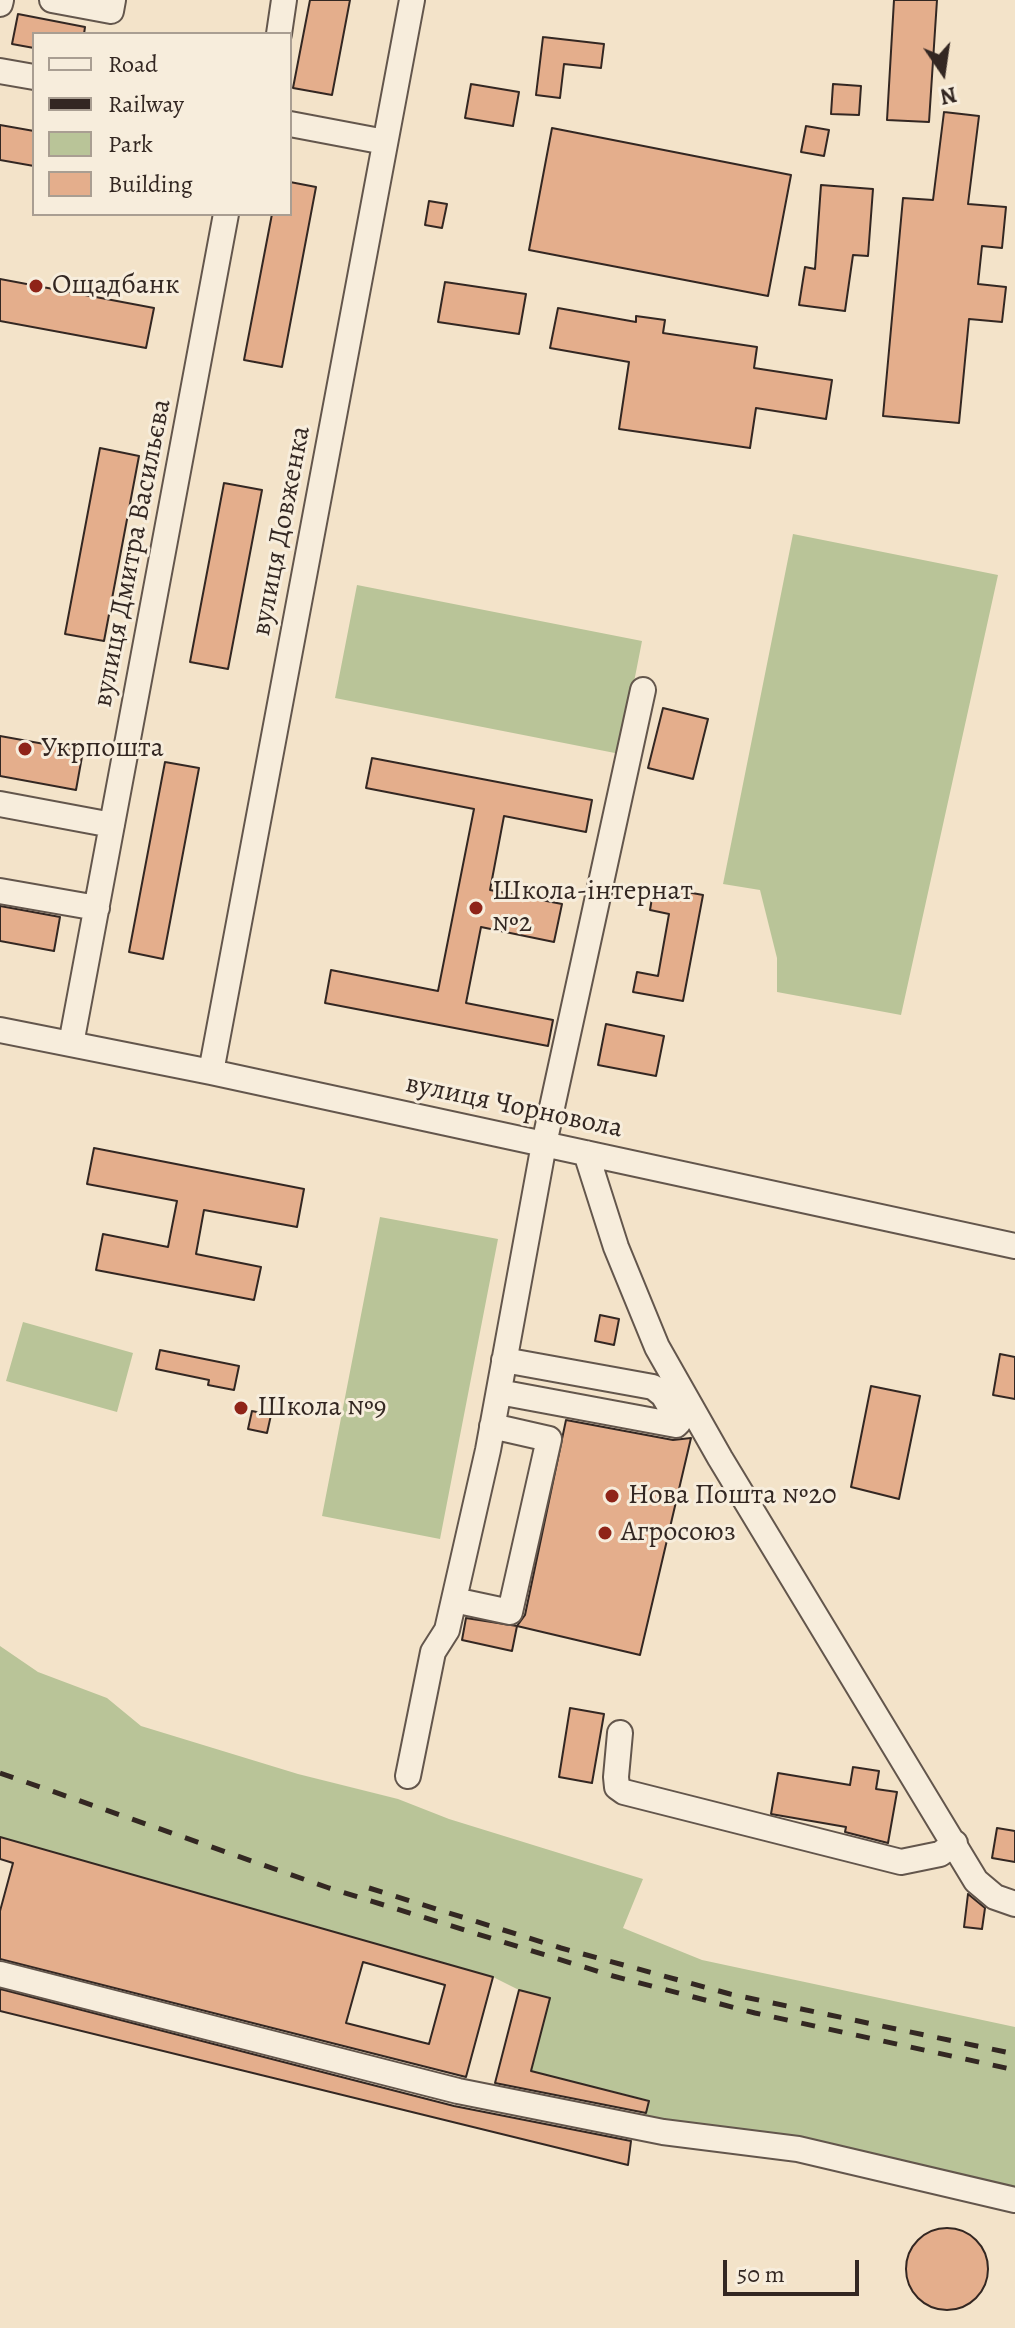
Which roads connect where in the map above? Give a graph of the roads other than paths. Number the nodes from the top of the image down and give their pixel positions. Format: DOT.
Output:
graph roads {
  1 [pos="52,0"];
  2 [pos="113,0"];
  3 [pos="284,0"];
  4 [pos="412,0"];
  5 [pos="279,32"];
  6 [pos="0,71"];
  7 [pos="32,77"];
  8 [pos="292,124"];
  9 [pos="385,142"];
  10 [pos="226,216"];
  11 [pos="643,690"];
  12 [pos="0,804"];
  13 [pos="112,825"];
  14 [pos="0,891"];
  15 [pos="97,908"];
  16 [pos="0,1030"];
  17 [pos="71,1044"];
  18 [pos="211,1072"];
  19 [pos="544,1144"];
  20 [pos="586,1153"];
  21 [pos="1015,1246"];
  22 [pos="504,1360"];
  23 [pos="499,1392"];
  24 [pos="492,1426"];
  25 [pos="454,1600"];
  26 [pos="620,1733"];
  27 [pos="408,1776"];
  28 [pos="955,1843"];
  29 [pos="1011,1905"];
  30 [pos="0,1974"];
  31 [pos="1015,2200"];
  1 -- 2 [label="street"];
  3 -- 5 [label="street"];
  4 -- 9 [label="street, вулиця Довженка"];
  6 -- 7 [label="street"];
  8 -- 9 [label="street"];
  9 -- 18 [label="street, вулиця Довженка"];
  10 -- 13 [label="street, вулиця Дмитра Васильєва"];
  11 -- 19 [label="street"];
  12 -- 13 [label="street"];
  13 -- 15 [label="street, вулиця Дмитра Васильєва"];
  14 -- 15 [label="street"];
  15 -- 17 [label="street, вулиця Дмитра Васильєва"];
  16 -- 17 [label="street, вулиця Чорновола"];
  17 -- 18 [label="street, вулиця Чорновола"];
  18 -- 19 [label="street, вулиця Чорновола"];
  19 -- 20 [label="street, вулиця Чорновола"];
  19 -- 22 [label="street"];
  20 -- 21 [label="street, вулиця Чорновола"];
  20 -- 28 [label="street"];
  22 -- 23 [label="street"];
  22 -- 23 [label="street"];
  23 -- 24 [label="street"];
  24 -- 25 [label="street"];
  24 -- 25 [label="street"];
  25 -- 27 [label="street"];
  26 -- 28 [label="street"];
  28 -- 29 [label="street"];
  30 -- 31 [label="street"];
}
